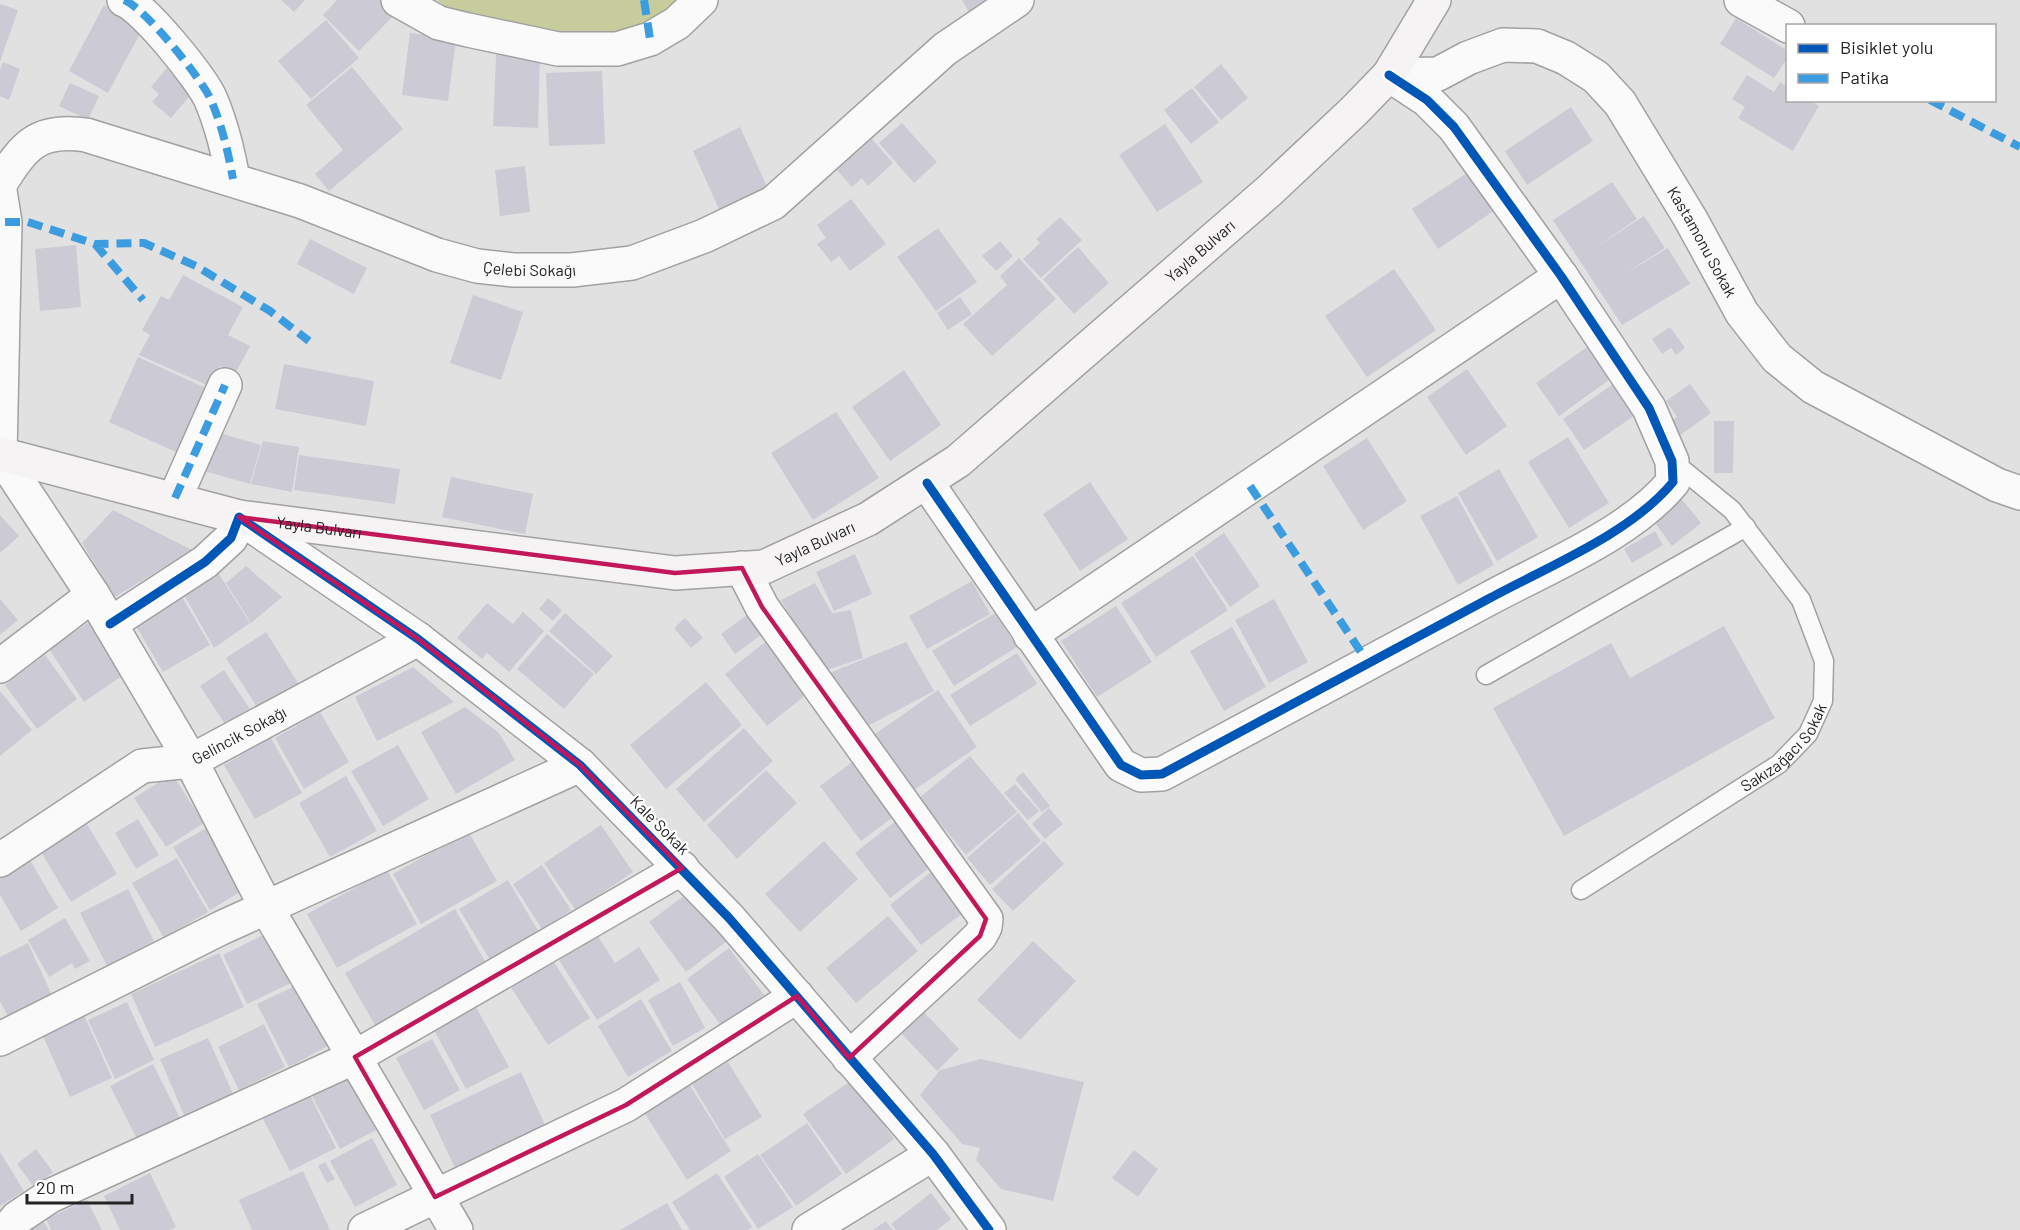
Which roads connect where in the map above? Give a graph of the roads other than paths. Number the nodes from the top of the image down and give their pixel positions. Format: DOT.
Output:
graph roads {
  1 [pos="124,0"];
  2 [pos="398,0"];
  3 [pos="701,0"];
  4 [pos="1017,0"];
  5 [pos="1434,0"];
  6 [pos="1741,0"];
  7 [pos="1786,25"];
  8 [pos="1389,75"];
  9 [pos="233,179"];
  10 [pos="0,184"];
  11 [pos="0,191"];
  12 [pos="1561,276"];
  13 [pos="225,385"];
  14 [pos="0,454"];
  15 [pos="1672,461"];
  16 [pos="927,483"];
  17 [pos="2020,493"];
  18 [pos="175,498"];
  19 [pos="240,517"];
  20 [pos="1746,526"];
  21 [pos="742,568"];
  22 [pos="93,595"];
  23 [pos="110,624"];
  24 [pos="1029,635"];
  25 [pos="418,639"];
  26 [pos="0,666"];
  27 [pos="1486,675"];
  28 [pos="191,761"];
  29 [pos="580,765"];
  30 [pos="0,860"];
  31 [pos="682,868"];
  32 [pos="1581,890"];
  33 [pos="266,907"];
  34 [pos="796,996"];
  35 [pos="0,1039"];
  36 [pos="355,1057"];
  37 [pos="849,1058"];
  38 [pos="933,1154"];
  39 [pos="435,1197"];
  40 [pos="7,1230"];
  41 [pos="366,1230"];
  42 [pos="456,1230"];
  43 [pos="809,1230"];
  44 [pos="989,1230"];
  1 -- 9 [label="street"];
  2 -- 3 [label="street"];
  4 -- 9 [label="street, Çelebi Sokağı"];
  5 -- 8 [label="main road, Yayla Bulvarı"];
  6 -- 7 [label="street"];
  8 -- 12 [label="street"];
  8 -- 16 [label="main road, Yayla Bulvarı"];
  8 -- 17 [label="street, Kastamonu Sokak"];
  9 -- 10 [label="street, Çelebi Sokağı"];
  11 -- 14 [label="street"];
  12 -- 15 [label="street"];
  12 -- 24 [label="street"];
  13 -- 18 [label="street"];
  14 -- 18 [label="main road, Yayla Bulvarı"];
  14 -- 22 [label="street"];
  15 -- 20 [label="lane, Sakızağacı Sokak"];
  15 -- 24 [label="street"];
  16 -- 21 [label="main road, Yayla Bulvarı"];
  16 -- 24 [label="street"];
  18 -- 19 [label="main road, Yayla Bulvarı"];
  19 -- 21 [label="main road, Yayla Bulvarı"];
  19 -- 23 [label="street"];
  19 -- 25 [label="street, Kale Sokak"];
  20 -- 27 [label="lane"];
  20 -- 32 [label="lane, Sakızağacı Sokak"];
  21 -- 37 [label="street"];
  22 -- 23 [label="street"];
  22 -- 26 [label="street"];
  23 -- 28 [label="street"];
  25 -- 28 [label="street, Gelincik Sokağı"];
  25 -- 29 [label="street, Kale Sokak"];
  28 -- 30 [label="street, Gelincik Sokağı"];
  28 -- 33 [label="street"];
  29 -- 31 [label="street, Kale Sokak"];
  29 -- 33 [label="street"];
  31 -- 34 [label="street, Kale Sokak"];
  31 -- 36 [label="street"];
  33 -- 35 [label="street"];
  33 -- 36 [label="street"];
  34 -- 37 [label="street, Kale Sokak"];
  34 -- 39 [label="street"];
  36 -- 39 [label="street"];
  36 -- 40 [label="street"];
  37 -- 38 [label="street, Kale Sokak"];
  38 -- 43 [label="street"];
  38 -- 44 [label="street, Kale Sokak"];
  39 -- 41 [label="street"];
  39 -- 42 [label="street"];
}
